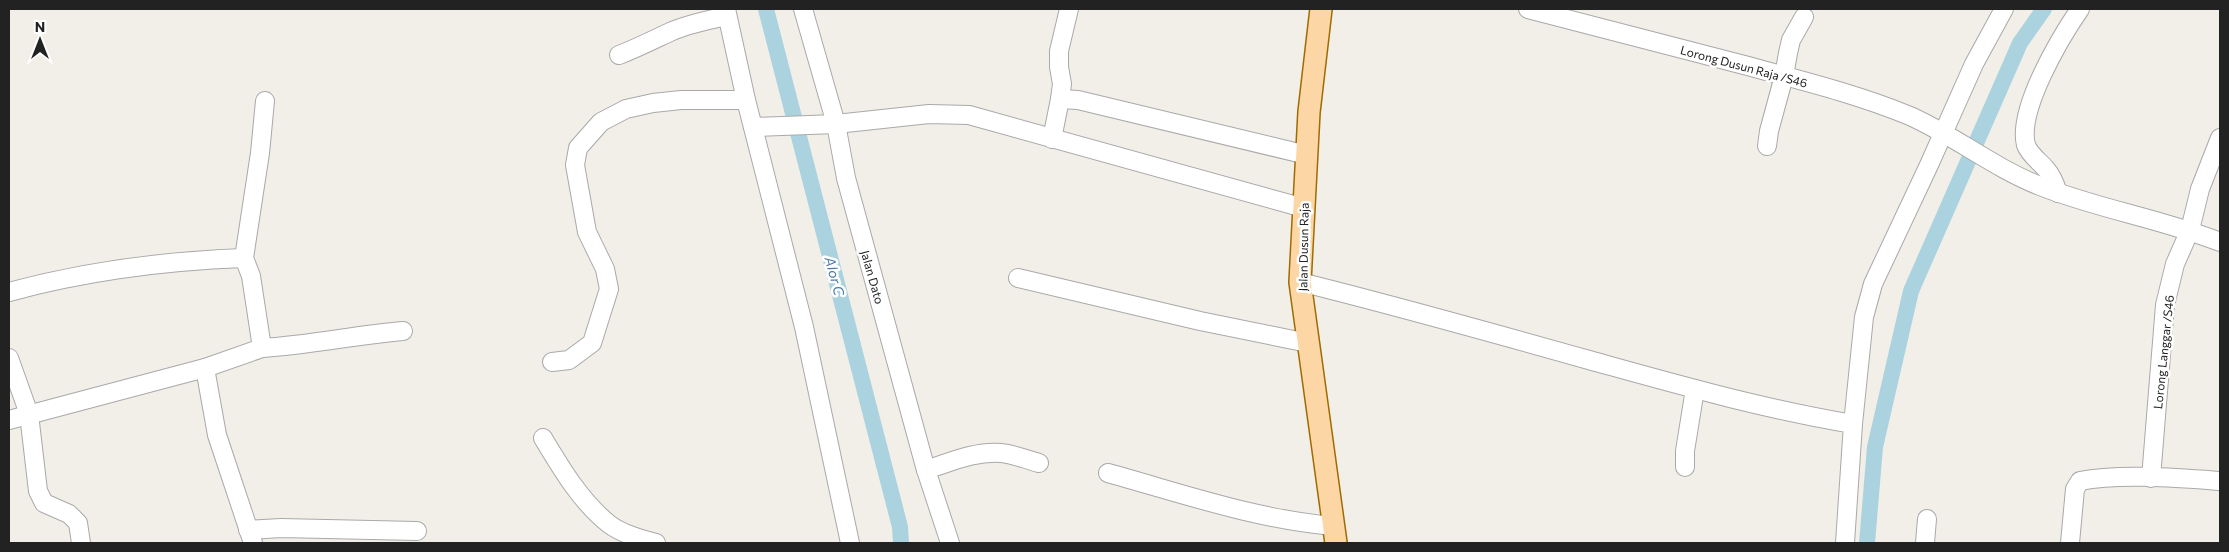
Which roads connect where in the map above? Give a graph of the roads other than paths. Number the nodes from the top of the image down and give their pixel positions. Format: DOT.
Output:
graph roads {
  1 [pos="804,9"];
  2 [pos="1069,9"];
  3 [pos="1321,9"];
  4 [pos="1528,9"];
  5 [pos="2004,9"];
  6 [pos="2080,9"];
  7 [pos="726,12"];
  8 [pos="1804,16"];
  9 [pos="619,55"];
  10 [pos="1784,76"];
  11 [pos="265,100"];
  12 [pos="746,100"];
  13 [pos="1060,100"];
  14 [pos="834,124"];
  15 [pos="758,127"];
  16 [pos="1949,136"];
  17 [pos="2220,138"];
  18 [pos="1052,139"];
  19 [pos="1767,146"];
  20 [pos="1307,155"];
  21 [pos="2058,192"];
  22 [pos="1304,208"];
  23 [pos="2190,230"];
  24 [pos="2220,242"];
  25 [pos="244,258"];
  26 [pos="1018,278"];
  27 [pos="1300,282"];
  28 [pos="9,292"];
  29 [pos="403,331"];
  30 [pos="1308,343"];
  31 [pos="262,348"];
  32 [pos="9,358"];
  33 [pos="552,362"];
  34 [pos="205,368"];
  35 [pos="1695,390"];
  36 [pos="29,414"];
  37 [pos="9,420"];
  38 [pos="1853,424"];
  39 [pos="543,438"];
  40 [pos="1039,463"];
  41 [pos="1685,467"];
  42 [pos="926,470"];
  43 [pos="1108,473"];
  44 [pos="2151,478"];
  45 [pos="2220,481"];
  46 [pos="1927,519"];
  47 [pos="417,531"];
  48 [pos="1335,534"];
  49 [pos="250,537"];
  50 [pos="81,543"];
  51 [pos="656,543"];
  52 [pos="850,543"];
  53 [pos="950,543"];
  54 [pos="1845,543"];
  55 [pos="1925,543"];
  56 [pos="2070,543"];
  1 -- 14 [label="street, Jalan Dato"];
  2 -- 13 [label="street"];
  3 -- 20 [label="main road, Jalan Dusun Raja"];
  4 -- 10 [label="street, Lorong Dusun Raja /S46"];
  5 -- 16 [label="street"];
  6 -- 21 [label="street"];
  7 -- 9 [label="street"];
  7 -- 12 [label="street"];
  8 -- 10 [label="street"];
  10 -- 16 [label="street, Lorong Dusun Raja /S46"];
  10 -- 19 [label="street"];
  11 -- 25 [label="street"];
  12 -- 15 [label="street"];
  12 -- 33 [label="street"];
  13 -- 18 [label="street"];
  13 -- 20 [label="street"];
  14 -- 15 [label="street"];
  14 -- 18 [label="street"];
  14 -- 42 [label="street, Jalan Dato"];
  15 -- 52 [label="street"];
  16 -- 21 [label="street, Lorong Dusun Raja /S46"];
  16 -- 38 [label="street"];
  17 -- 23 [label="street, Lorong Langgar /S46"];
  18 -- 22 [label="street"];
  20 -- 22 [label="main road, Jalan Dusun Raja"];
  21 -- 23 [label="street, Lorong Dusun Raja /S46"];
  22 -- 27 [label="main road, Jalan Dusun Raja"];
  23 -- 24 [label="street, Lorong Dusun Raja /S46"];
  23 -- 44 [label="street, Lorong Langgar /S46"];
  25 -- 28 [label="street"];
  25 -- 31 [label="street"];
  26 -- 30 [label="street"];
  27 -- 30 [label="main road, Jalan Dusun Raja"];
  27 -- 35 [label="street"];
  29 -- 31 [label="street"];
  30 -- 48 [label="main road, Jalan Dusun Raja"];
  31 -- 34 [label="street"];
  32 -- 36 [label="street"];
  34 -- 36 [label="street"];
  34 -- 49 [label="street"];
  35 -- 38 [label="street"];
  35 -- 41 [label="street"];
  36 -- 37 [label="street"];
  36 -- 50 [label="street"];
  38 -- 54 [label="street"];
  39 -- 51 [label="street"];
  40 -- 42 [label="street"];
  42 -- 53 [label="street, Jalan Dato"];
  43 -- 48 [label="street"];
  44 -- 45 [label="street"];
  44 -- 56 [label="street"];
  46 -- 55 [label="street"];
  47 -- 49 [label="street"];
}
